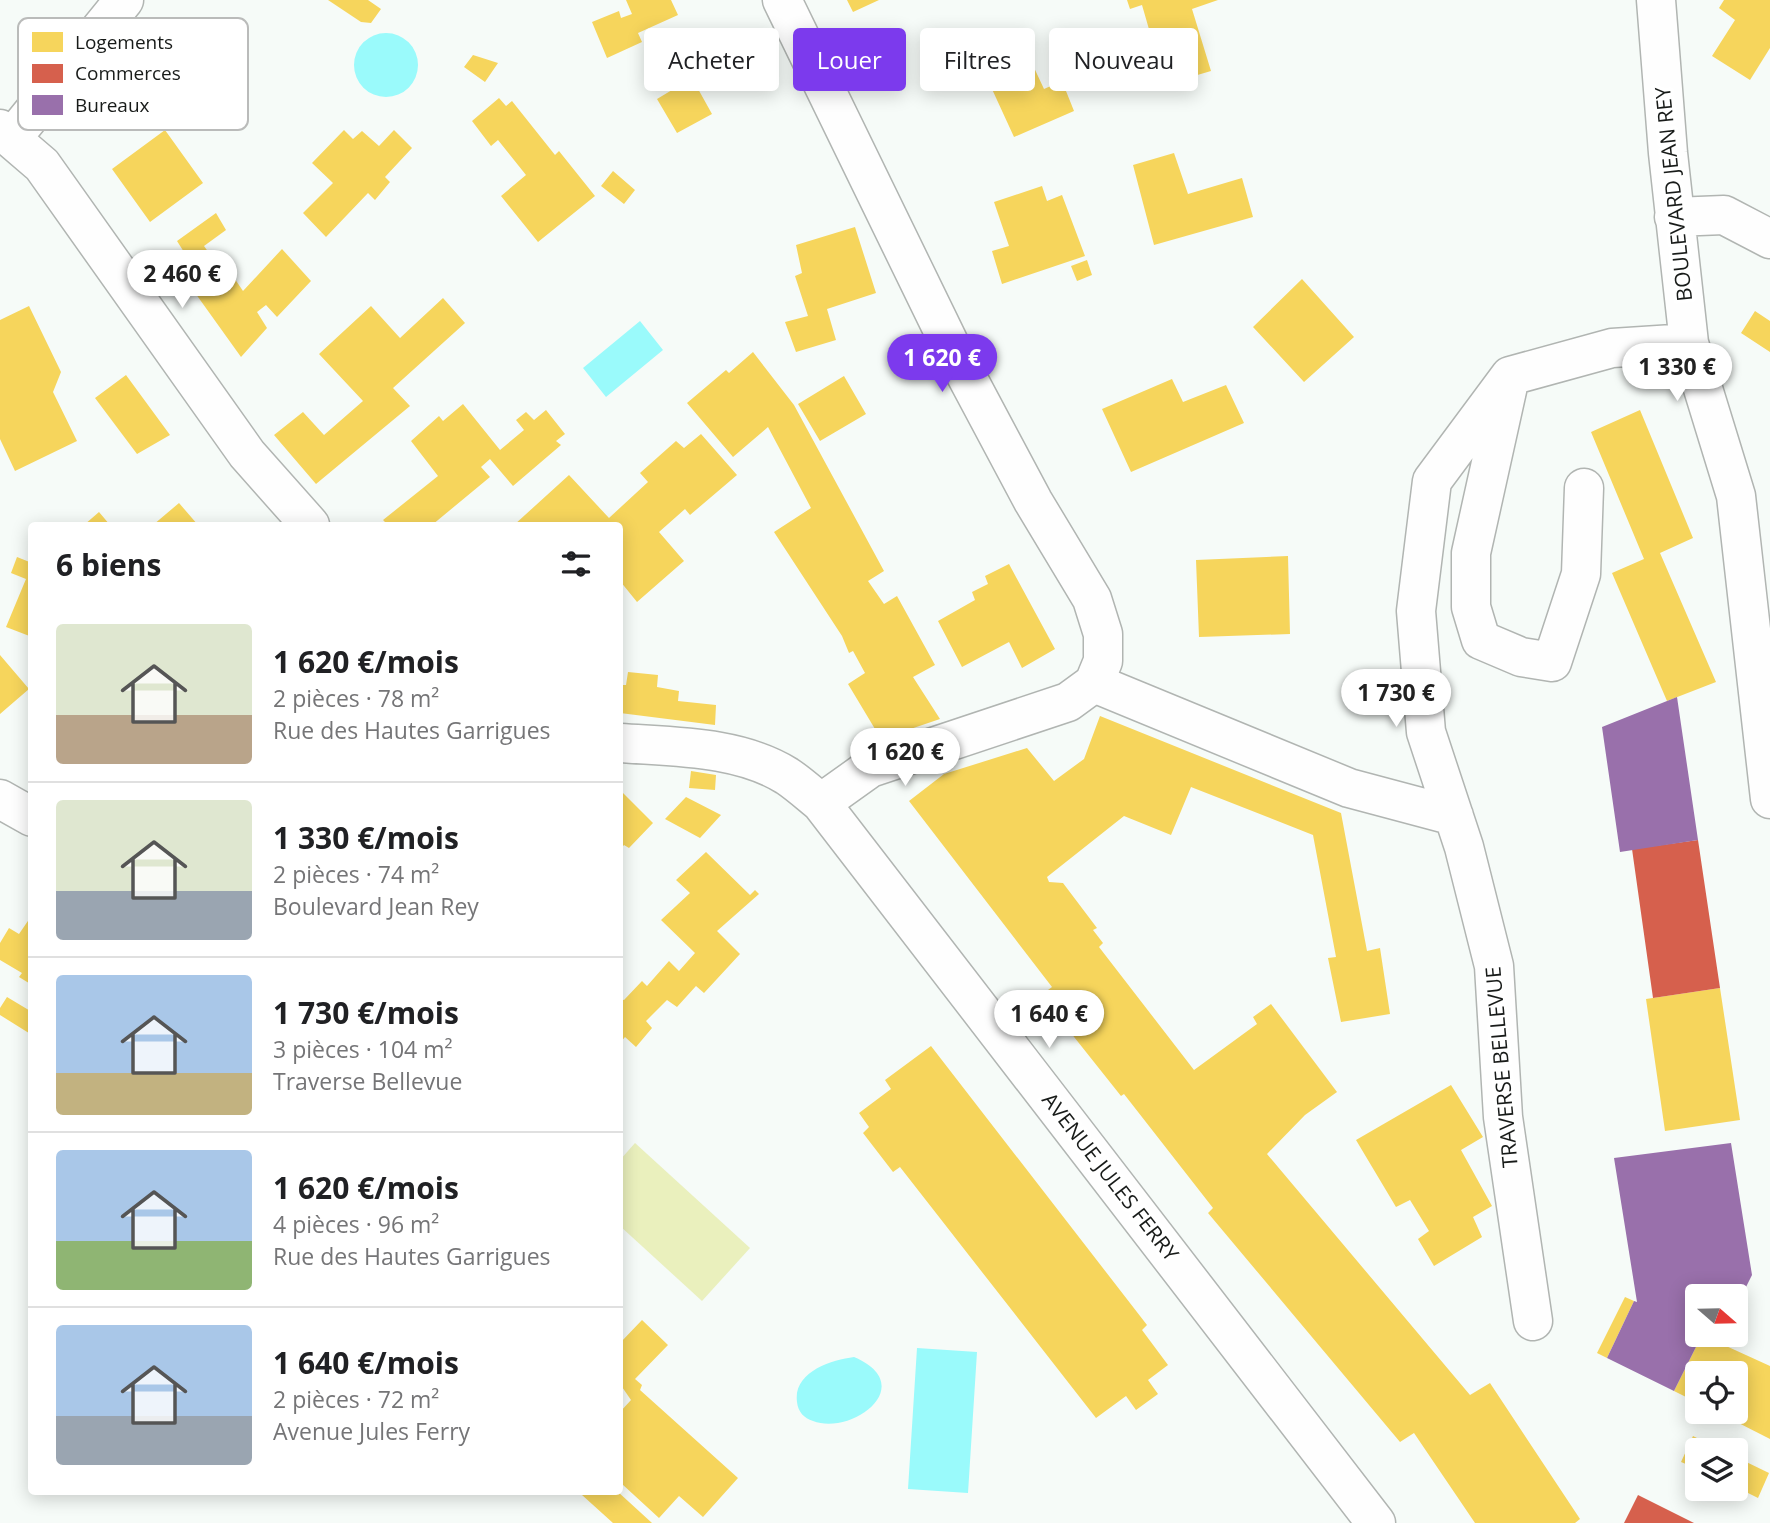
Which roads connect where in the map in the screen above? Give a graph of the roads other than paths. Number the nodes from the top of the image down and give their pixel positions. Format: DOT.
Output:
graph roads {
  1 [pos="124,0"];
  2 [pos="782,0"];
  3 [pos="1656,0"];
  4 [pos="108,18"];
  5 [pos="18,120"];
  6 [pos="6,134"];
  7 [pos="1674,217"];
  8 [pos="1770,239"];
  9 [pos="1689,343"];
  10 [pos="1510,376"];
  11 [pos="1584,488"];
  12 [pos="307,522"];
  13 [pos="1094,682"];
  14 [pos="623,743"];
  15 [pos="0,799"];
  16 [pos="1770,799"];
  17 [pos="821,803"];
  18 [pos="28,815"];
  19 [pos="1454,816"];
  20 [pos="1533,1321"];
  21 [pos="1376,1523"];
  1 -- 4 [label="street"];
  2 -- 13 [label="street"];
  3 -- 7 [label="street, BOULEVARD JEAN REY"];
  5 -- 6 [label="street"];
  6 -- 12 [label="street"];
  7 -- 8 [label="street"];
  7 -- 9 [label="street, BOULEVARD JEAN REY"];
  9 -- 10 [label="street"];
  9 -- 16 [label="street, BOULEVARD JEAN REY"];
  10 -- 11 [label="street"];
  10 -- 19 [label="street, TRAVERSE BELLEVUE"];
  13 -- 17 [label="street"];
  13 -- 19 [label="street"];
  14 -- 17 [label="street, AVENUE JULES FERRY"];
  15 -- 18 [label="street"];
  17 -- 21 [label="street, AVENUE JULES FERRY"];
  19 -- 20 [label="street, TRAVERSE BELLEVUE"];
}
